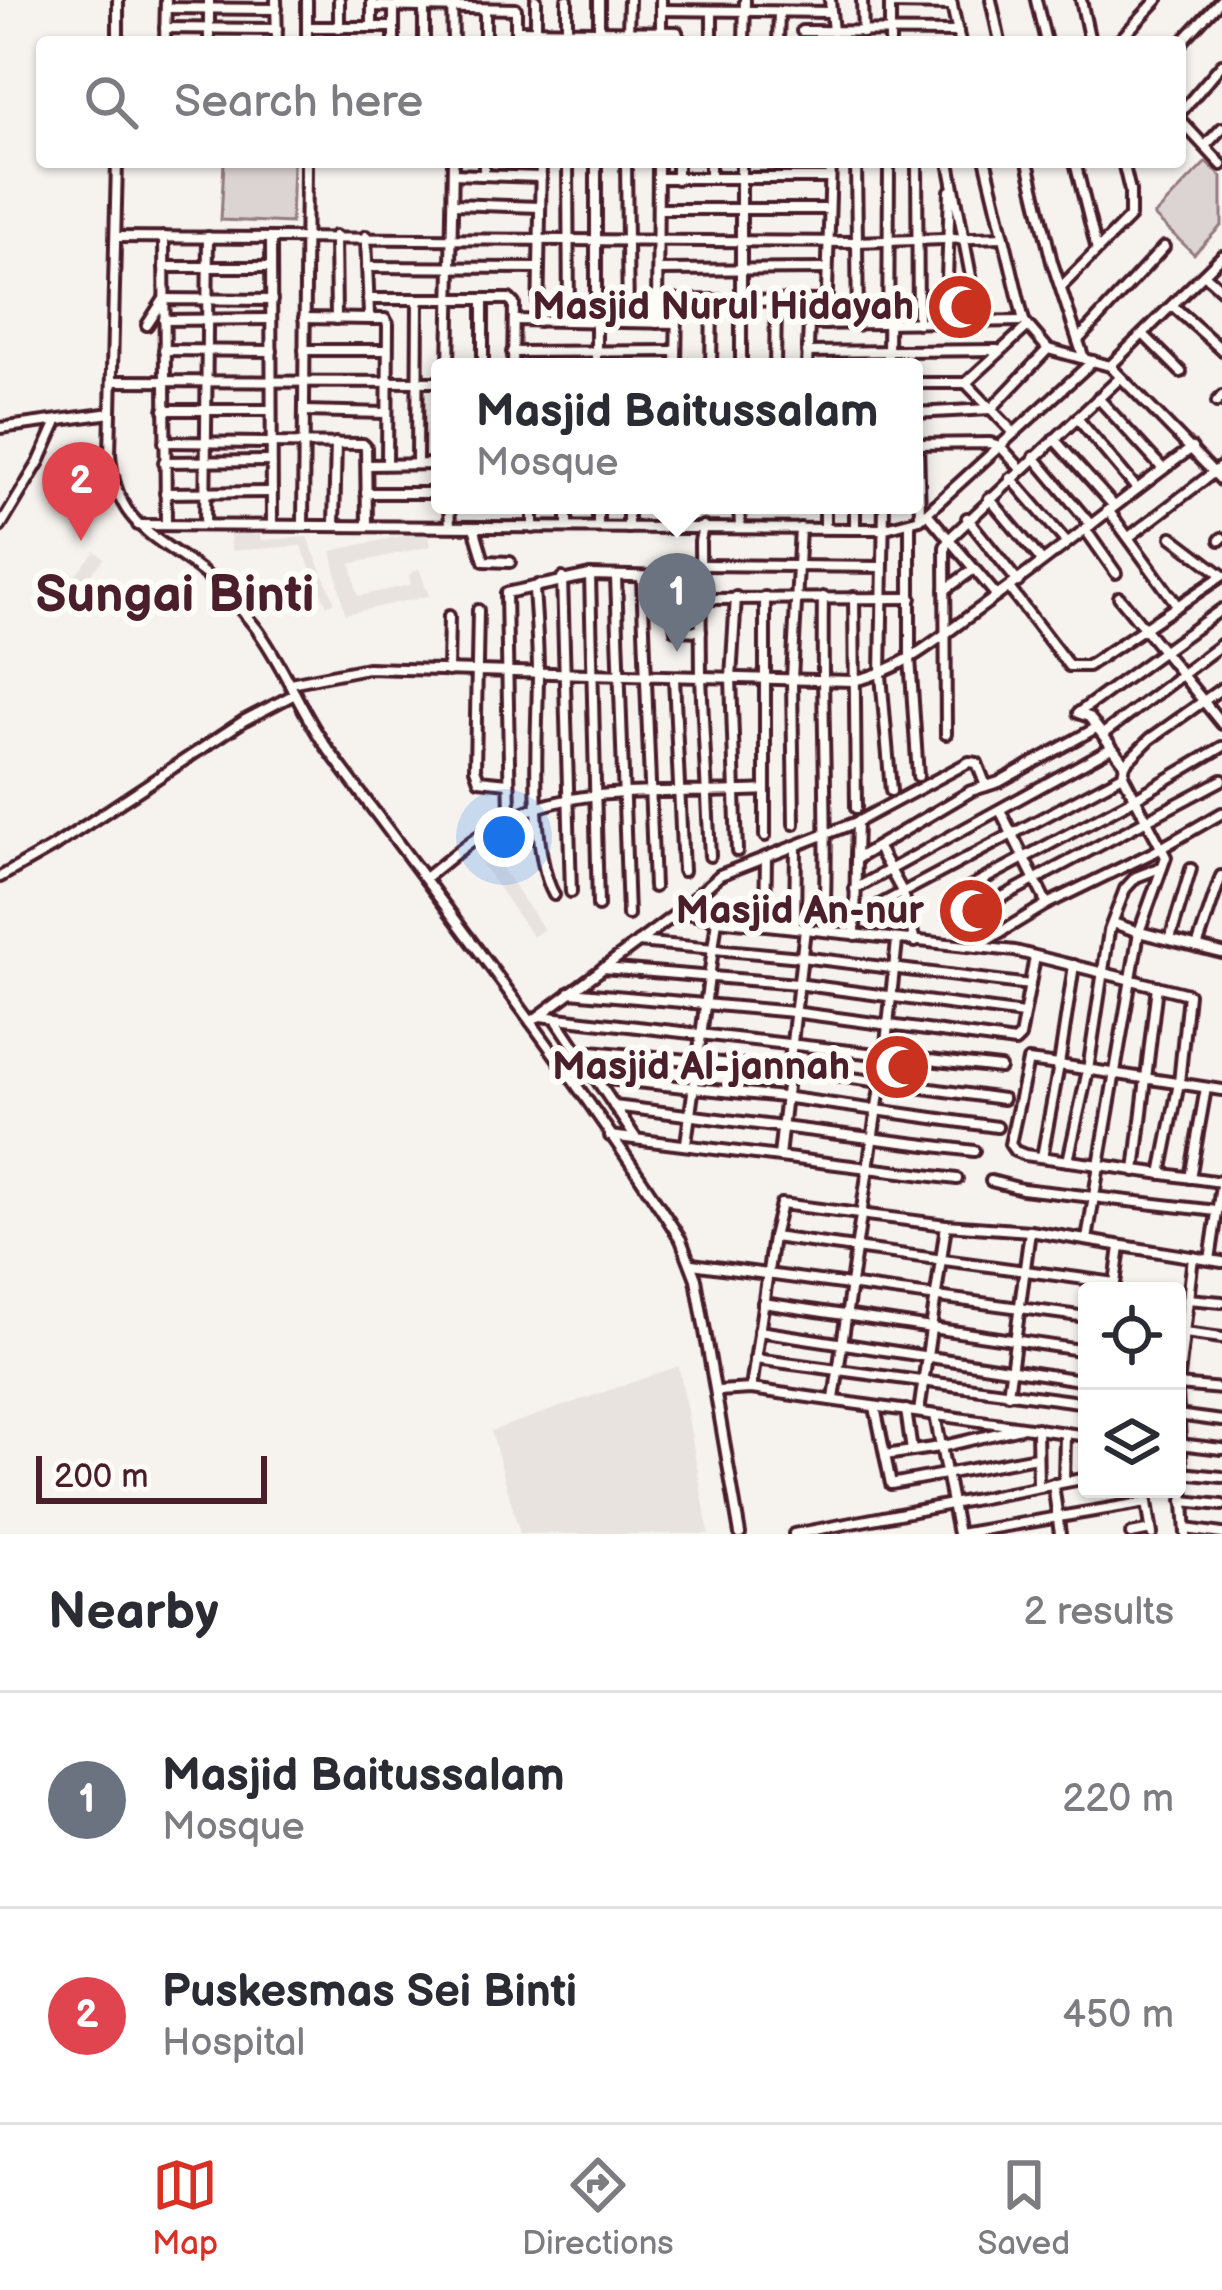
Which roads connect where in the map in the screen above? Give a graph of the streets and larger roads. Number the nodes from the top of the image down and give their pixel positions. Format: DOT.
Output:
graph roads {
  1 [pos="118,0"];
  2 [pos="307,0"];
  3 [pos="339,0"];
  4 [pos="536,0"];
  5 [pos="567,0"];
  6 [pos="599,0"];
  7 [pos="629,0"];
  8 [pos="830,0"];
  9 [pos="862,0"];
  10 [pos="992,0"];
  11 [pos="1036,0"];
  12 [pos="1081,0"];
  13 [pos="1157,0"];
  14 [pos="1221,0"];
  15 [pos="890,2"];
  16 [pos="372,3"];
  17 [pos="951,3"];
  18 [pos="166,4"];
  19 [pos="209,4"];
  20 [pos="277,4"];
  21 [pos="452,5"];
  22 [pos="661,5"];
  23 [pos="745,6"];
  24 [pos="394,7"];
  25 [pos="424,7"];
  26 [pos="485,9"];
  27 [pos="712,12"];
  28 [pos="830,12"];
  29 [pos="779,13"];
  30 [pos="307,27"];
  31 [pos="394,27"];
  32 [pos="165,28"];
  33 [pos="209,28"];
  34 [pos="340,28"];
  35 [pos="372,28"];
  36 [pos="277,29"];
  37 [pos="516,30"];
  38 [pos="536,30"];
  39 [pos="567,31"];
  40 [pos="599,31"];
  41 [pos="628,31"];
  42 [pos="661,31"];
  43 [pos="802,31"];
  44 [pos="833,32"];
  45 [pos="862,33"];
  46 [pos="118,36"];
  47 [pos="165,36"];
  48 [pos="209,36"];
  49 [pos="277,36"];
  50 [pos="307,36"];
  51 [pos="394,36"];
  52 [pos="424,36"];
  53 [pos="453,36"];
  54 [pos="484,36"];
  55 [pos="516,36"];
  56 [pos="599,36"];
  57 [pos="679,36"];
  58 [pos="712,36"];
  59 [pos="744,36"];
  60 [pos="778,36"];
  61 [pos="879,36"];
  62 [pos="890,36"];
  63 [pos="959,36"];
  64 [pos="999,36"];
  65 [pos="1045,36"];
  66 [pos="1089,36"];
  67 [pos="1124,36"];
  68 [pos="1186,38"];
  69 [pos="1222,64"];
  70 [pos="1186,109"];
  71 [pos="1186,124"];
  72 [pos="1222,128"];
  73 [pos="1204,146"];
  74 [pos="1222,165"];
  75 [pos="117,168"];
  76 [pos="306,168"];
  77 [pos="454,168"];
  78 [pos="484,168"];
  79 [pos="541,168"];
  80 [pos="568,168"];
  81 [pos="596,168"];
  82 [pos="626,168"];
  83 [pos="658,168"];
  84 [pos="677,168"];
  85 [pos="710,168"];
  86 [pos="741,168"];
  87 [pos="775,168"];
  88 [pos="829,168"];
  89 [pos="856,168"];
  90 [pos="889,168"];
  91 [pos="917,168"];
  92 [pos="950,168"];
  93 [pos="987,168"];
  94 [pos="1030,168"];
  95 [pos="1076,168"];
  96 [pos="1124,168"];
  97 [pos="453,174"];
  98 [pos="484,176"];
  99 [pos="541,177"];
  100 [pos="774,177"];
  101 [pos="658,178"];
  102 [pos="677,178"];
  103 [pos="710,178"];
  104 [pos="740,178"];
  105 [pos="827,178"];
  106 [pos="951,181"];
  107 [pos="453,204"];
  108 [pos="540,207"];
  109 [pos="827,208"];
  110 [pos="658,209"];
  111 [pos="740,209"];
  112 [pos="305,236"];
  113 [pos="335,236"];
  114 [pos="366,236"];
  115 [pos="116,237"];
  116 [pos="208,237"];
  117 [pos="452,237"];
  118 [pos="540,237"];
  119 [pos="568,237"];
  120 [pos="596,237"];
  121 [pos="1003,237"];
  122 [pos="164,238"];
  123 [pos="271,238"];
  124 [pos="627,238"];
  125 [pos="658,238"];
  126 [pos="740,239"];
  127 [pos="827,240"];
  128 [pos="887,240"];
  129 [pos="967,240"];
  130 [pos="916,241"];
  131 [pos="946,241"];
  132 [pos="856,242"];
  133 [pos="1164,247"];
  134 [pos="1097,251"];
  135 [pos="1222,256"];
  136 [pos="206,266"];
  137 [pos="164,267"];
  138 [pos="368,267"];
  139 [pos="271,268"];
  140 [pos="451,268"];
  141 [pos="539,268"];
  142 [pos="827,269"];
  143 [pos="658,270"];
  144 [pos="741,270"];
  145 [pos="1204,274"];
  146 [pos="947,279"];
  147 [pos="1061,287"];
  148 [pos="1222,290"];
  149 [pos="205,298"];
  150 [pos="483,298"];
  151 [pos="164,299"];
  152 [pos="368,299"];
  153 [pos="418,299"];
  154 [pos="272,300"];
  155 [pos="449,300"];
  156 [pos="658,300"];
  157 [pos="677,300"];
  158 [pos="712,300"];
  159 [pos="826,301"];
  160 [pos="742,302"];
  161 [pos="776,302"];
  162 [pos="1173,306"];
  163 [pos="304,318"];
  164 [pos="336,319"];
  165 [pos="372,319"];
  166 [pos="164,320"];
  167 [pos="204,320"];
  168 [pos="271,320"];
  169 [pos="514,320"];
  170 [pos="538,321"];
  171 [pos="569,321"];
  172 [pos="596,321"];
  173 [pos="628,322"];
  174 [pos="657,322"];
  175 [pos="677,323"];
  176 [pos="918,323"];
  177 [pos="980,323"];
  178 [pos="826,324"];
  179 [pos="886,324"];
  180 [pos="1026,324"];
  181 [pos="147,325"];
  182 [pos="857,325"];
  183 [pos="1143,334"];
  184 [pos="1078,340"];
  185 [pos="164,350"];
  186 [pos="206,350"];
  187 [pos="304,350"];
  188 [pos="387,350"];
  189 [pos="596,350"];
  190 [pos="997,350"];
  191 [pos="1048,350"];
  192 [pos="1222,350"];
  193 [pos="272,351"];
  194 [pos="676,351"];
  195 [pos="512,352"];
  196 [pos="807,352"];
  197 [pos="888,352"];
  198 [pos="449,358"];
  199 [pos="483,358"];
  200 [pos="512,358"];
  201 [pos="596,358"];
  202 [pos="676,358"];
  203 [pos="711,358"];
  204 [pos="741,358"];
  205 [pos="776,358"];
  206 [pos="807,358"];
  207 [pos="888,358"];
  208 [pos="1089,360"];
  209 [pos="1110,366"];
  210 [pos="1181,372"];
  211 [pos="1120,378"];
  212 [pos="304,380"];
  213 [pos="387,380"];
  214 [pos="114,381"];
  215 [pos="163,381"];
  216 [pos="205,381"];
  217 [pos="272,381"];
  218 [pos="417,382"];
  219 [pos="431,382"];
  220 [pos="923,383"];
  221 [pos="966,383"];
  222 [pos="1099,398"];
  223 [pos="991,409"];
  224 [pos="164,410"];
  225 [pos="272,410"];
  226 [pos="304,411"];
  227 [pos="205,412"];
  228 [pos="111,413"];
  229 [pos="386,413"];
  230 [pos="923,413"];
  231 [pos="1077,418"];
  232 [pos="56,424"];
  233 [pos="0,428"];
  234 [pos="1014,433"];
  235 [pos="1054,439"];
  236 [pos="271,441"];
  237 [pos="164,442"];
  238 [pos="205,442"];
  239 [pos="336,442"];
  240 [pos="304,443"];
  241 [pos="923,444"];
  242 [pos="1000,446"];
  243 [pos="1192,448"];
  244 [pos="1034,457"];
  245 [pos="272,461"];
  246 [pos="164,462"];
  247 [pos="204,462"];
  248 [pos="387,463"];
  249 [pos="417,464"];
  250 [pos="431,464"];
  251 [pos="367,465"];
  252 [pos="1021,469"];
  253 [pos="1163,469"];
  254 [pos="1218,469"];
  255 [pos="1011,478"];
  256 [pos="1222,481"];
  257 [pos="1137,489"];
  258 [pos="272,492"];
  259 [pos="165,493"];
  260 [pos="204,493"];
  261 [pos="431,493"];
  262 [pos="366,494"];
  263 [pos="989,498"];
  264 [pos="923,507"];
  265 [pos="1111,508"];
  266 [pos="449,514"];
  267 [pos="533,514"];
  268 [pos="567,514"];
  269 [pos="598,514"];
  270 [pos="628,514"];
  271 [pos="739,514"];
  272 [pos="825,514"];
  273 [pos="855,514"];
  274 [pos="884,514"];
  275 [pos="924,516"];
  276 [pos="967,518"];
  277 [pos="136,524"];
  278 [pos="303,524"];
  279 [pos="334,524"];
  280 [pos="367,524"];
  281 [pos="910,524"];
  282 [pos="166,525"];
  283 [pos="205,525"];
  284 [pos="272,525"];
  285 [pos="449,526"];
  286 [pos="704,526"];
  287 [pos="0,527"];
  288 [pos="474,527"];
  289 [pos="567,527"];
  290 [pos="1088,527"];
  291 [pos="533,528"];
  292 [pos="598,528"];
  293 [pos="740,528"];
  294 [pos="800,528"];
  295 [pos="825,528"];
  296 [pos="628,529"];
  297 [pos="856,529"];
  298 [pos="883,529"];
  299 [pos="1129,537"];
  300 [pos="1172,537"];
  301 [pos="949,539"];
  302 [pos="1067,543"];
  303 [pos="1042,561"];
  304 [pos="510,562"];
  305 [pos="700,565"];
  306 [pos="797,566"];
  307 [pos="882,567"];
  308 [pos="974,569"];
  309 [pos="1117,573"];
  310 [pos="590,574"];
  311 [pos="615,576"];
  312 [pos="1222,576"];
  313 [pos="642,577"];
  314 [pos="562,578"];
  315 [pos="538,585"];
  316 [pos="1013,585"];
  317 [pos="945,590"];
  318 [pos="998,596"];
  319 [pos="736,597"];
  320 [pos="765,597"];
  321 [pos="796,597"];
  322 [pos="823,597"];
  323 [pos="854,597"];
  324 [pos="881,597"];
  325 [pos="1120,597"];
  326 [pos="911,598"];
  327 [pos="701,599"];
  328 [pos="1177,604"];
  329 [pos="1222,609"];
  330 [pos="478,610"];
  331 [pos="449,616"];
  332 [pos="1142,628"];
  333 [pos="700,631"];
  334 [pos="944,634"];
  335 [pos="1222,644"];
  336 [pos="1160,652"];
  337 [pos="910,658"];
  338 [pos="448,671"];
  339 [pos="508,671"];
  340 [pos="478,672"];
  341 [pos="538,673"];
  342 [pos="565,674"];
  343 [pos="591,674"];
  344 [pos="1180,674"];
  345 [pos="881,675"];
  346 [pos="618,676"];
  347 [pos="648,678"];
  348 [pos="674,678"];
  349 [pos="701,678"];
  350 [pos="731,678"];
  351 [pos="762,679"];
  352 [pos="793,679"];
  353 [pos="821,680"];
  354 [pos="853,681"];
  355 [pos="290,683"];
  356 [pos="1222,688"];
  357 [pos="295,694"];
  358 [pos="1202,700"];
  359 [pos="1222,724"];
  360 [pos="1100,731"];
  361 [pos="946,734"];
  362 [pos="1222,747"];
  363 [pos="1112,748"];
  364 [pos="1124,769"];
  365 [pos="918,776"];
  366 [pos="1222,780"];
  367 [pos="508,783"];
  368 [pos="986,786"];
  369 [pos="680,790"];
  370 [pos="764,790"];
  371 [pos="708,791"];
  372 [pos="891,791"];
  373 [pos="735,792"];
  374 [pos="622,793"];
  375 [pos="652,793"];
  376 [pos="595,796"];
  377 [pos="1134,799"];
  378 [pos="567,800"];
  379 [pos="539,806"];
  380 [pos="856,808"];
  381 [pos="1000,810"];
  382 [pos="1222,813"];
  383 [pos="510,818"];
  384 [pos="857,822"];
  385 [pos="794,824"];
  386 [pos="1146,824"];
  387 [pos="1012,833"];
  388 [pos="827,835"];
  389 [pos="765,836"];
  390 [pos="796,846"];
  391 [pos="878,848"];
  392 [pos="1161,848"];
  393 [pos="736,850"];
  394 [pos="710,856"];
  395 [pos="766,857"];
  396 [pos="1024,858"];
  397 [pos="856,859"];
  398 [pos="1162,867"];
  399 [pos="890,869"];
  400 [pos="1191,869"];
  401 [pos="683,871"];
  402 [pos="1220,876"];
  403 [pos="0,877"];
  404 [pos="425,878"];
  405 [pos="1036,880"];
  406 [pos="654,887"];
  407 [pos="855,889"];
  408 [pos="964,890"];
  409 [pos="571,892"];
  410 [pos="903,893"];
  411 [pos="554,895"];
  412 [pos="1047,904"];
  413 [pos="598,906"];
  414 [pos="679,911"];
  415 [pos="628,915"];
  416 [pos="855,918"];
  417 [pos="717,920"];
  418 [pos="1113,923"];
  419 [pos="765,925"];
  420 [pos="800,928"];
  421 [pos="824,931"];
  422 [pos="1139,932"];
  423 [pos="1001,933"];
  424 [pos="855,935"];
  425 [pos="1170,939"];
  426 [pos="897,941"];
  427 [pos="634,942"];
  428 [pos="915,942"];
  429 [pos="977,946"];
  430 [pos="1197,947"];
  431 [pos="712,951"];
  432 [pos="1222,953"];
  433 [pos="1035,956"];
  434 [pos="801,957"];
  435 [pos="1074,965"];
  436 [pos="602,968"];
  437 [pos="894,969"];
  438 [pos="1103,972"];
  439 [pos="708,979"];
  440 [pos="1131,979"];
  441 [pos="797,984"];
  442 [pos="1030,985"];
  443 [pos="1157,986"];
  444 [pos="568,992"];
  445 [pos="892,996"];
  446 [pos="704,1004"];
  447 [pos="793,1012"];
  448 [pos="1024,1014"];
  449 [pos="540,1016"];
  450 [pos="557,1020"];
  451 [pos="531,1022"];
  452 [pos="889,1024"];
  453 [pos="700,1033"];
  454 [pos="790,1042"];
  455 [pos="579,1050"];
  456 [pos="885,1053"];
  457 [pos="696,1060"];
  458 [pos="1059,1065"];
  459 [pos="1000,1068"];
  460 [pos="787,1069"];
  461 [pos="1088,1070"];
  462 [pos="594,1073"];
  463 [pos="1116,1074"];
  464 [pos="569,1077"];
  465 [pos="1146,1078"];
  466 [pos="881,1081"];
  467 [pos="1179,1083"];
  468 [pos="692,1086"];
  469 [pos="1206,1088"];
  470 [pos="1222,1090"];
  471 [pos="783,1097"];
  472 [pos="1003,1099"];
  473 [pos="614,1106"];
  474 [pos="877,1111"];
  475 [pos="690,1113"];
  476 [pos="781,1124"];
  477 [pos="997,1127"];
  478 [pos="610,1136"];
  479 [pos="635,1137"];
  480 [pos="873,1137"];
  481 [pos="686,1143"];
  482 [pos="974,1151"];
  483 [pos="779,1156"];
  484 [pos="1042,1157"];
  485 [pos="1068,1161"];
  486 [pos="1099,1166"];
  487 [pos="869,1169"];
  488 [pos="1135,1171"];
  489 [pos="1161,1174"];
  490 [pos="1190,1178"];
  491 [pos="957,1179"];
  492 [pos="1222,1180"];
  493 [pos="991,1181"];
  494 [pos="1094,1197"];
  495 [pos="1217,1211"];
  496 [pos="862,1214"];
  497 [pos="946,1225"];
  498 [pos="1030,1231"];
  499 [pos="773,1237"];
  500 [pos="1088,1240"];
  501 [pos="1120,1247"];
  502 [pos="857,1249"];
  503 [pos="1193,1257"];
  504 [pos="941,1258"];
  505 [pos="1210,1260"];
  506 [pos="1222,1262"];
  507 [pos="692,1264"];
  508 [pos="1026,1269"];
  509 [pos="768,1272"];
  510 [pos="1090,1282"];
  511 [pos="1115,1282"];
  512 [pos="853,1286"];
  513 [pos="935,1294"];
  514 [pos="1188,1299"];
  515 [pos="1222,1302"];
  516 [pos="763,1303"];
  517 [pos="1021,1307"];
  518 [pos="1186,1309"];
  519 [pos="849,1316"];
  520 [pos="1078,1316"];
  521 [pos="930,1328"];
  522 [pos="759,1331"];
  523 [pos="1186,1334"];
  524 [pos="1222,1338"];
  525 [pos="1018,1341"];
  526 [pos="844,1344"];
  527 [pos="1078,1350"];
  528 [pos="925,1356"];
  529 [pos="755,1359"];
  530 [pos="1013,1370"];
  531 [pos="839,1372"];
  532 [pos="1078,1380"];
  533 [pos="923,1382"];
  534 [pos="751,1389"];
  535 [pos="1222,1389"];
  536 [pos="1186,1390"];
  537 [pos="718,1391"];
  538 [pos="1009,1394"];
  539 [pos="834,1399"];
  540 [pos="1078,1402"];
  541 [pos="875,1406"];
  542 [pos="905,1410"];
  543 [pos="919,1412"];
  544 [pos="935,1415"];
  545 [pos="1186,1418"];
  546 [pos="1222,1421"];
  547 [pos="1032,1427"];
  548 [pos="1065,1434"];
  549 [pos="1078,1435"];
  550 [pos="1186,1442"];
  551 [pos="940,1447"];
  552 [pos="1222,1449"];
  553 [pos="912,1451"];
  554 [pos="885,1455"];
  555 [pos="1036,1457"];
  556 [pos="1186,1468"];
  557 [pos="947,1474"];
  558 [pos="1222,1477"];
  559 [pos="1078,1480"];
  560 [pos="1064,1482"];
  561 [pos="1053,1484"];
  562 [pos="1038,1486"];
  563 [pos="1146,1498"];
  564 [pos="1183,1498"];
  565 [pos="1147,1502"];
  566 [pos="1183,1502"];
  567 [pos="953,1504"];
  568 [pos="1222,1505"];
  569 [pos="1058,1517"];
  570 [pos="857,1522"];
  571 [pos="1152,1532"];
  572 [pos="1186,1532"];
  573 [pos="740,1534"];
  574 [pos="794,1534"];
  575 [pos="858,1534"];
  576 [pos="958,1534"];
  577 [pos="1060,1534"];
  578 [pos="1131,1534"];
  579 [pos="1222,1534"];
  1 -- 46 [label="street"];
  2 -- 30 [label="street"];
  3 -- 34 [label="street"];
  4 -- 38 [label="street"];
  5 -- 39 [label="street"];
  6 -- 40 [label="street"];
  7 -- 41 [label="street"];
  8 -- 28 [label="street"];
  9 -- 45 [label="street"];
  10 -- 64 [label="street"];
  11 -- 65 [label="street"];
  12 -- 66 [label="street"];
  13 -- 67 [label="street"];
  14 -- 68 [label="street"];
  15 -- 17 [label="street"];
  15 -- 62 [label="street"];
  16 -- 24 [label="street"];
  16 -- 35 [label="street"];
  17 -- 63 [label="street"];
  18 -- 19 [label="street"];
  18 -- 32 [label="street"];
  19 -- 20 [label="street"];
  19 -- 33 [label="street"];
  20 -- 36 [label="street"];
  21 -- 25 [label="street"];
  21 -- 26 [label="street"];
  21 -- 53 [label="street"];
  22 -- 27 [label="street"];
  22 -- 42 [label="street"];
  23 -- 27 [label="street"];
  23 -- 29 [label="street"];
  23 -- 59 [label="street"];
  24 -- 25 [label="street"];
  24 -- 31 [label="street"];
  25 -- 52 [label="street"];
  26 -- 37 [label="street"];
  26 -- 54 [label="street"];
  27 -- 58 [label="street"];
  28 -- 29 [label="street"];
  28 -- 44 [label="street"];
  29 -- 60 [label="street"];
  30 -- 34 [label="street"];
  30 -- 50 [label="street"];
  31 -- 35 [label="street"];
  31 -- 51 [label="street"];
  32 -- 33 [label="street"];
  32 -- 47 [label="street"];
  33 -- 36 [label="street"];
  33 -- 48 [label="street"];
  34 -- 35 [label="street"];
  36 -- 49 [label="street"];
  37 -- 38 [label="street"];
  37 -- 55 [label="street"];
  38 -- 39 [label="street"];
  39 -- 40 [label="street"];
  40 -- 41 [label="street"];
  40 -- 56 [label="street"];
  41 -- 42 [label="street"];
  42 -- 57 [label="street"];
  43 -- 44 [label="street"];
  44 -- 45 [label="street"];
  45 -- 61 [label="street"];
  69 -- 70 [label="street"];
  71 -- 73 [label="street"];
  72 -- 73 [label="street"];
  73 -- 74 [label="street"];
  75 -- 115 [label="street"];
  76 -- 112 [label="street"];
  77 -- 97 [label="street"];
  78 -- 98 [label="street"];
  79 -- 99 [label="street"];
  80 -- 119 [label="street"];
  81 -- 120 [label="street"];
  82 -- 124 [label="street"];
  83 -- 101 [label="street"];
  84 -- 102 [label="street"];
  85 -- 103 [label="street"];
  86 -- 104 [label="street"];
  87 -- 100 [label="street"];
  88 -- 105 [label="street"];
  89 -- 132 [label="street"];
  90 -- 128 [label="street"];
  91 -- 130 [label="street"];
  92 -- 106 [label="street"];
  93 -- 121 [label="street"];
  94 -- 147 [label="street"];
  95 -- 134 [label="street"];
  96 -- 134 [label="street"];
  97 -- 98 [label="street"];
  97 -- 107 [label="street"];
  98 -- 99 [label="street"];
  99 -- 108 [label="street"];
  100 -- 104 [label="street"];
  100 -- 105 [label="street"];
  101 -- 102 [label="street"];
  101 -- 110 [label="street"];
  102 -- 103 [label="street"];
  103 -- 104 [label="street"];
  104 -- 111 [label="street"];
  105 -- 109 [label="street"];
  106 -- 129 [label="street"];
  106 -- 131 [label="street"];
  107 -- 108 [label="street"];
  107 -- 117 [label="street"];
  108 -- 118 [label="street"];
  109 -- 111 [label="street"];
  109 -- 127 [label="street"];
  110 -- 111 [label="street"];
  110 -- 125 [label="street"];
  111 -- 126 [label="street"];
  112 -- 113 [label="street"];
  112 -- 123 [label="street"];
  112 -- 163 [label="street"];
  113 -- 114 [label="street"];
  113 -- 164 [label="street"];
  114 -- 117 [label="street"];
  114 -- 138 [label="street"];
  115 -- 122 [label="street"];
  115 -- 214 [label="street"];
  116 -- 122 [label="street"];
  116 -- 123 [label="street"];
  116 -- 136 [label="street"];
  117 -- 118 [label="street"];
  117 -- 140 [label="street"];
  118 -- 119 [label="street"];
  118 -- 141 [label="street"];
  119 -- 120 [label="street"];
  119 -- 171 [label="street"];
  120 -- 124 [label="street"];
  120 -- 172 [label="street"];
  121 -- 129 [label="street"];
  121 -- 180 [label="street"];
  122 -- 137 [label="street"];
  123 -- 139 [label="street"];
  124 -- 125 [label="street"];
  124 -- 173 [label="street"];
  125 -- 126 [label="street"];
  125 -- 143 [label="street"];
  126 -- 127 [label="street"];
  126 -- 144 [label="street"];
  127 -- 132 [label="street"];
  127 -- 142 [label="street"];
  128 -- 130 [label="street"];
  128 -- 132 [label="street"];
  128 -- 179 [label="street"];
  129 -- 131 [label="street"];
  129 -- 177 [label="street"];
  130 -- 131 [label="street"];
  130 -- 176 [label="street"];
  131 -- 146 [label="street"];
  132 -- 182 [label="street"];
  133 -- 184 [label="street"];
  134 -- 147 [label="street"];
  135 -- 145 [label="street"];
  136 -- 137 [label="street"];
  136 -- 139 [label="street"];
  136 -- 149 [label="street"];
  137 -- 151 [label="street"];
  138 -- 140 [label="street"];
  138 -- 152 [label="street"];
  139 -- 154 [label="street"];
  140 -- 141 [label="street"];
  140 -- 155 [label="street"];
  141 -- 170 [label="street"];
  142 -- 144 [label="street"];
  142 -- 159 [label="street"];
  143 -- 144 [label="street"];
  143 -- 156 [label="street"];
  144 -- 160 [label="street"];
  145 -- 148 [label="street"];
  145 -- 162 [label="street"];
  147 -- 184 [label="street"];
  149 -- 151 [label="street"];
  149 -- 154 [label="street"];
  149 -- 167 [label="street"];
  150 -- 155 [label="street"];
  150 -- 169 [label="street"];
  150 -- 199 [label="street"];
  151 -- 166 [label="street"];
  151 -- 181 [label="street"];
  152 -- 153 [label="street"];
  152 -- 165 [label="street"];
  153 -- 155 [label="street"];
  153 -- 218 [label="street"];
  154 -- 168 [label="street"];
  155 -- 198 [label="street"];
  156 -- 157 [label="street"];
  156 -- 174 [label="street"];
  157 -- 158 [label="street"];
  157 -- 175 [label="street"];
  158 -- 160 [label="street"];
  158 -- 203 [label="street"];
  159 -- 161 [label="street"];
  159 -- 178 [label="street"];
  160 -- 161 [label="street"];
  160 -- 204 [label="street"];
  161 -- 205 [label="street"];
  162 -- 183 [label="street"];
  162 -- 192 [label="street"];
  163 -- 164 [label="street"];
  163 -- 187 [label="street"];
  164 -- 165 [label="street"];
  165 -- 188 [label="street"];
  166 -- 167 [label="street"];
  166 -- 185 [label="street"];
  167 -- 168 [label="street"];
  167 -- 186 [label="street"];
  168 -- 193 [label="street"];
  169 -- 170 [label="street"];
  169 -- 195 [label="street"];
  170 -- 171 [label="street"];
  171 -- 172 [label="street"];
  172 -- 173 [label="street"];
  172 -- 189 [label="street"];
  173 -- 174 [label="street"];
  174 -- 175 [label="street"];
  175 -- 194 [label="street"];
  176 -- 177 [label="street"];
  176 -- 179 [label="street"];
  177 -- 180 [label="street"];
  178 -- 182 [label="street"];
  178 -- 196 [label="street"];
  179 -- 182 [label="street"];
  179 -- 197 [label="street"];
  180 -- 190 [label="street"];
  180 -- 191 [label="street"];
  183 -- 209 [label="street"];
  183 -- 210 [label="street"];
  184 -- 208 [label="street"];
  185 -- 186 [label="street"];
  185 -- 215 [label="street"];
  186 -- 193 [label="street"];
  186 -- 216 [label="street"];
  187 -- 188 [label="street"];
  187 -- 212 [label="street"];
  188 -- 213 [label="street"];
  189 -- 194 [label="street"];
  189 -- 195 [label="street"];
  189 -- 201 [label="street"];
  190 -- 197 [label="street"];
  190 -- 221 [label="street"];
  191 -- 208 [label="street"];
  191 -- 223 [label="street"];
  193 -- 217 [label="street"];
  194 -- 202 [label="street"];
  195 -- 200 [label="street"];
  196 -- 197 [label="street"];
  196 -- 206 [label="street"];
  197 -- 207 [label="street"];
  208 -- 209 [label="street"];
  208 -- 234 [label="street"];
  209 -- 211 [label="street"];
  211 -- 222 [label="street"];
  211 -- 243 [label="street"];
  212 -- 213 [label="street"];
  212 -- 217 [label="street"];
  212 -- 226 [label="street"];
  213 -- 218 [label="street"];
  213 -- 229 [label="street"];
  214 -- 215 [label="street"];
  214 -- 228 [label="street"];
  215 -- 216 [label="street"];
  215 -- 224 [label="street"];
  216 -- 217 [label="street"];
  216 -- 227 [label="street"];
  217 -- 225 [label="street"];
  218 -- 219 [label="street"];
  218 -- 249 [label="street"];
  220 -- 221 [label="street"];
  221 -- 223 [label="street"];
  222 -- 231 [label="street"];
  222 -- 253 [label="street"];
  223 -- 230 [label="street"];
  223 -- 234 [label="street"];
  224 -- 227 [label="street"];
  224 -- 237 [label="street"];
  225 -- 227 [label="street"];
  225 -- 236 [label="street"];
  226 -- 229 [label="street"];
  226 -- 240 [label="street"];
  227 -- 238 [label="street"];
  228 -- 232 [label="street"];
  228 -- 277 [label="street"];
  229 -- 248 [label="street"];
  231 -- 235 [label="street"];
  231 -- 257 [label="street"];
  232 -- 233 [label="street"];
  232 -- 287 [label="street"];
  234 -- 242 [label="street"];
  235 -- 244 [label="street"];
  235 -- 265 [label="street"];
  236 -- 238 [label="street"];
  236 -- 240 [label="street"];
  236 -- 245 [label="street"];
  237 -- 238 [label="street"];
  237 -- 246 [label="street"];
  238 -- 247 [label="street"];
  239 -- 240 [label="street"];
  239 -- 251 [label="street"];
  239 -- 279 [label="street"];
  240 -- 278 [label="street"];
  241 -- 242 [label="street"];
  242 -- 252 [label="street"];
  242 -- 275 [label="street"];
  243 -- 253 [label="street"];
  243 -- 254 [label="street"];
  244 -- 252 [label="street"];
  244 -- 290 [label="street"];
  245 -- 247 [label="street"];
  245 -- 258 [label="street"];
  246 -- 247 [label="street"];
  246 -- 259 [label="street"];
  247 -- 260 [label="street"];
  248 -- 249 [label="street"];
  248 -- 251 [label="street"];
  249 -- 250 [label="street"];
  251 -- 262 [label="street"];
  252 -- 255 [label="street"];
  253 -- 257 [label="street"];
  254 -- 256 [label="street"];
  254 -- 299 [label="street"];
  255 -- 263 [label="street"];
  255 -- 302 [label="street"];
  257 -- 265 [label="street"];
  258 -- 260 [label="street"];
  258 -- 284 [label="street"];
  259 -- 260 [label="street"];
  259 -- 282 [label="street"];
  260 -- 283 [label="street"];
  261 -- 262 [label="street"];
  262 -- 280 [label="street"];
  263 -- 276 [label="street"];
  263 -- 303 [label="street"];
  264 -- 275 [label="street"];
  265 -- 290 [label="street"];
  265 -- 299 [label="street"];
  266 -- 285 [label="street"];
  267 -- 291 [label="street"];
  268 -- 289 [label="street"];
  269 -- 292 [label="street"];
  270 -- 296 [label="street"];
  271 -- 293 [label="street"];
  272 -- 295 [label="street"];
  273 -- 297 [label="street"];
  274 -- 298 [label="street"];
  275 -- 281 [label="street"];
  275 -- 301 [label="street"];
  276 -- 301 [label="street"];
  276 -- 316 [label="street"];
  277 -- 282 [label="street"];
  277 -- 355 [label="street"];
  278 -- 279 [label="street"];
  278 -- 284 [label="street"];
  279 -- 280 [label="street"];
  280 -- 285 [label="street"];
  281 -- 298 [label="street"];
  281 -- 326 [label="street"];
  282 -- 283 [label="street"];
  283 -- 284 [label="street"];
  285 -- 288 [label="street"];
  286 -- 293 [label="street"];
  286 -- 296 [label="street"];
  286 -- 305 [label="street"];
  288 -- 291 [label="street"];
  288 -- 304 [label="street"];
  289 -- 291 [label="street"];
  289 -- 292 [label="street"];
  290 -- 302 [label="street"];
  290 -- 309 [label="street"];
  292 -- 296 [label="street"];
  293 -- 294 [label="street"];
  294 -- 295 [label="street"];
  294 -- 306 [label="street"];
  295 -- 297 [label="street"];
  297 -- 298 [label="street"];
  298 -- 307 [label="street"];
  299 -- 328 [label="street"];
  300 -- 312 [label="street"];
  301 -- 308 [label="street"];
  301 -- 317 [label="street"];
  302 -- 303 [label="street"];
  303 -- 316 [label="street"];
  305 -- 306 [label="street"];
  305 -- 327 [label="street"];
  306 -- 307 [label="street"];
  306 -- 321 [label="street"];
  307 -- 324 [label="street"];
  308 -- 317 [label="street"];
  308 -- 318 [label="street"];
  310 -- 311 [label="street"];
  310 -- 314 [label="street"];
  310 -- 343 [label="street"];
  311 -- 313 [label="street"];
  311 -- 346 [label="street"];
  312 -- 328 [label="street"];
  313 -- 333 [label="street"];
  313 -- 347 [label="street"];
  314 -- 315 [label="street"];
  314 -- 342 [label="street"];
  315 -- 339 [label="street"];
  315 -- 341 [label="street"];
  316 -- 318 [label="street"];
  316 -- 332 [label="street"];
  317 -- 334 [label="street"];
  318 -- 334 [label="street"];
  319 -- 320 [label="street"];
  319 -- 327 [label="street"];
  319 -- 350 [label="street"];
  320 -- 321 [label="street"];
  320 -- 351 [label="street"];
  321 -- 322 [label="street"];
  321 -- 352 [label="street"];
  322 -- 323 [label="street"];
  322 -- 353 [label="street"];
  323 -- 324 [label="street"];
  323 -- 354 [label="street"];
  324 -- 326 [label="street"];
  324 -- 345 [label="street"];
  325 -- 332 [label="street"];
  326 -- 337 [label="street"];
  327 -- 333 [label="street"];
  328 -- 332 [label="street"];
  329 -- 336 [label="street"];
  330 -- 340 [label="street"];
  331 -- 338 [label="street"];
  332 -- 336 [label="street"];
  333 -- 349 [label="street"];
  334 -- 337 [label="street"];
  334 -- 361 [label="street"];
  335 -- 344 [label="street"];
  336 -- 344 [label="street"];
  336 -- 360 [label="street"];
  337 -- 345 [label="street"];
  337 -- 365 [label="street"];
  338 -- 340 [label="street"];
  338 -- 355 [label="street"];
  339 -- 340 [label="street"];
  339 -- 341 [label="street"];
  339 -- 367 [label="street"];
  340 -- 367 [label="street"];
  341 -- 342 [label="street"];
  341 -- 379 [label="street"];
  342 -- 343 [label="street"];
  342 -- 378 [label="street"];
  343 -- 346 [label="street"];
  343 -- 376 [label="street"];
  344 -- 358 [label="street"];
  344 -- 360 [label="street"];
  345 -- 354 [label="street"];
  345 -- 372 [label="street"];
  346 -- 347 [label="street"];
  346 -- 374 [label="street"];
  347 -- 348 [label="street"];
  347 -- 375 [label="street"];
  348 -- 349 [label="street"];
  348 -- 369 [label="street"];
  349 -- 350 [label="street"];
  349 -- 371 [label="street"];
  350 -- 351 [label="street"];
  350 -- 373 [label="street"];
  351 -- 352 [label="street"];
  351 -- 370 [label="street"];
  352 -- 353 [label="street"];
  352 -- 385 [label="street"];
  353 -- 354 [label="street"];
  353 -- 388 [label="street"];
  354 -- 380 [label="street"];
  355 -- 357 [label="street"];
  356 -- 358 [label="street"];
  357 -- 403 [label="street"];
  357 -- 404 [label="street"];
  358 -- 359 [label="street"];
  358 -- 364 [label="street"];
  360 -- 363 [label="street"];
  360 -- 368 [label="street"];
  362 -- 377 [label="street"];
  363 -- 364 [label="street"];
  363 -- 381 [label="street"];
  364 -- 377 [label="street"];
  364 -- 387 [label="street"];
  366 -- 386 [label="street"];
  367 -- 383 [label="street"];
  368 -- 384 [label="street"];
  368 -- 391 [label="street"];
  369 -- 371 [label="street"];
  369 -- 375 [label="street"];
  369 -- 401 [label="street"];
  370 -- 373 [label="street"];
  370 -- 389 [label="street"];
  371 -- 373 [label="street"];
  371 -- 394 [label="street"];
  373 -- 393 [label="street"];
  374 -- 375 [label="street"];
  374 -- 376 [label="street"];
  374 -- 415 [label="street"];
  375 -- 406 [label="street"];
  376 -- 378 [label="street"];
  376 -- 413 [label="street"];
  377 -- 386 [label="street"];
  377 -- 396 [label="street"];
  378 -- 379 [label="street"];
  378 -- 409 [label="street"];
  379 -- 383 [label="street"];
  379 -- 411 [label="street"];
  381 -- 387 [label="street"];
  381 -- 399 [label="street"];
  382 -- 392 [label="street"];
  383 -- 404 [label="street"];
  384 -- 388 [label="street"];
  384 -- 397 [label="street"];
  386 -- 392 [label="street"];
  386 -- 405 [label="street"];
  387 -- 396 [label="street"];
  387 -- 410 [label="street"];
  388 -- 390 [label="street"];
  388 -- 421 [label="street"];
  390 -- 395 [label="street"];
  390 -- 420 [label="street"];
  391 -- 397 [label="street"];
  391 -- 399 [label="street"];
  392 -- 398 [label="street"];
  392 -- 412 [label="street"];
  395 -- 414 [label="street"];
  395 -- 419 [label="street"];
  396 -- 405 [label="street"];
  396 -- 408 [label="street"];
  397 -- 407 [label="street"];
  398 -- 418 [label="street"];
  398 -- 422 [label="street"];
  399 -- 407 [label="street"];
  399 -- 410 [label="street"];
  400 -- 425 [label="street"];
  402 -- 430 [label="street"];
  404 -- 451 [label="street"];
  405 -- 412 [label="street"];
  405 -- 423 [label="street"];
  407 -- 416 [label="street"];
  410 -- 416 [label="street"];
  410 -- 428 [label="street"];
  412 -- 423 [label="street"];
  414 -- 417 [label="street"];
  414 -- 427 [label="street"];
  416 -- 424 [label="street"];
  417 -- 419 [label="street"];
  417 -- 431 [label="street"];
  418 -- 422 [label="street"];
  418 -- 438 [label="street"];
  419 -- 420 [label="street"];
  420 -- 421 [label="street"];
  420 -- 434 [label="street"];
  421 -- 424 [label="street"];
  422 -- 425 [label="street"];
  422 -- 440 [label="street"];
  423 -- 429 [label="street"];
  424 -- 426 [label="street"];
  425 -- 430 [label="street"];
  426 -- 428 [label="street"];
  426 -- 437 [label="street"];
  427 -- 431 [label="street"];
  427 -- 436 [label="street"];
  428 -- 429 [label="street"];
  429 -- 433 [label="street"];
  430 -- 432 [label="street"];
  431 -- 434 [label="street"];
  431 -- 439 [label="street"];
  433 -- 435 [label="street"];
  433 -- 442 [label="street"];
  434 -- 437 [label="street"];
  434 -- 441 [label="street"];
  435 -- 438 [label="street"];
  435 -- 458 [label="street"];
  436 -- 439 [label="street"];
  436 -- 444 [label="street"];
  437 -- 442 [label="street"];
  437 -- 445 [label="street"];
  438 -- 440 [label="street"];
  438 -- 461 [label="street"];
  439 -- 441 [label="street"];
  439 -- 446 [label="street"];
  440 -- 443 [label="street"];
  440 -- 463 [label="street"];
  441 -- 445 [label="street"];
  441 -- 447 [label="street"];
  442 -- 448 [label="street"];
  443 -- 465 [label="street"];
  443 -- 467 [label="street"];
  444 -- 446 [label="street"];
  444 -- 449 [label="street"];
  445 -- 448 [label="street"];
  445 -- 452 [label="street"];
  446 -- 447 [label="street"];
  446 -- 453 [label="street"];
  447 -- 452 [label="street"];
  447 -- 454 [label="street"];
  448 -- 452 [label="street"];
  449 -- 450 [label="street"];
  449 -- 451 [label="street"];
  450 -- 453 [label="street"];
  450 -- 455 [label="street"];
  451 -- 464 [label="street"];
  452 -- 456 [label="street"];
  453 -- 454 [label="street"];
  453 -- 457 [label="street"];
  454 -- 456 [label="street"];
  454 -- 460 [label="street"];
  455 -- 457 [label="street"];
  455 -- 462 [label="street"];
  456 -- 459 [label="street"];
  456 -- 466 [label="street"];
  457 -- 460 [label="street"];
  457 -- 468 [label="street"];
  458 -- 461 [label="street"];
  458 -- 484 [label="street"];
  458 -- 484 [label="street"];
  460 -- 466 [label="street"];
  460 -- 471 [label="street"];
  461 -- 463 [label="street"];
  461 -- 485 [label="street"];
  462 -- 464 [label="street"];
  462 -- 468 [label="street"];
  462 -- 473 [label="street"];
  463 -- 465 [label="street"];
  463 -- 486 [label="street"];
  464 -- 478 [label="street"];
  465 -- 467 [label="street"];
  465 -- 488 [label="street"];
  466 -- 472 [label="street"];
  466 -- 474 [label="street"];
  467 -- 469 [label="street"];
  467 -- 489 [label="street"];
  468 -- 471 [label="street"];
  468 -- 475 [label="street"];
  469 -- 470 [label="street"];
  469 -- 490 [label="street"];
  471 -- 474 [label="street"];
  471 -- 476 [label="street"];
  473 -- 475 [label="street"];
  473 -- 479 [label="street"];
  474 -- 477 [label="street"];
  474 -- 480 [label="street"];
  475 -- 476 [label="street"];
  475 -- 481 [label="street"];
  476 -- 480 [label="street"];
  476 -- 483 [label="street"];
  478 -- 479 [label="street"];
  478 -- 507 [label="street"];
  479 -- 481 [label="street"];
  480 -- 482 [label="street"];
  480 -- 487 [label="street"];
  481 -- 483 [label="street"];
  483 -- 487 [label="street"];
  484 -- 485 [label="street"];
  485 -- 486 [label="street"];
  486 -- 488 [label="street"];
  486 -- 494 [label="street"];
  487 -- 491 [label="street"];
  487 -- 496 [label="street"];
  488 -- 489 [label="street"];
  489 -- 490 [label="street"];
  490 -- 492 [label="street"];
  492 -- 495 [label="street"];
  493 -- 494 [label="street"];
  494 -- 495 [label="street"];
  494 -- 500 [label="street"];
  495 -- 505 [label="street"];
  496 -- 497 [label="street"];
  496 -- 499 [label="street"];
  496 -- 502 [label="street"];
  497 -- 498 [label="street"];
  497 -- 504 [label="street"];
  498 -- 500 [label="street"];
  498 -- 508 [label="street"];
  499 -- 502 [label="street"];
  499 -- 509 [label="street"];
  500 -- 501 [label="street"];
  501 -- 503 [label="street"];
  501 -- 511 [label="street"];
  502 -- 504 [label="street"];
  502 -- 512 [label="street"];
  503 -- 505 [label="street"];
  503 -- 514 [label="street"];
  504 -- 508 [label="street"];
  504 -- 513 [label="street"];
  505 -- 506 [label="street"];
  507 -- 509 [label="street"];
  507 -- 537 [label="street"];
  508 -- 510 [label="street"];
  508 -- 517 [label="street"];
  509 -- 512 [label="street"];
  509 -- 516 [label="street"];
  512 -- 513 [label="street"];
  512 -- 519 [label="street"];
  513 -- 517 [label="street"];
  513 -- 521 [label="street"];
  514 -- 515 [label="street"];
  514 -- 518 [label="street"];
  516 -- 519 [label="street"];
  516 -- 522 [label="street"];
  517 -- 520 [label="street"];
  517 -- 525 [label="street"];
  519 -- 521 [label="street"];
  519 -- 526 [label="street"];
  521 -- 525 [label="street"];
  521 -- 528 [label="street"];
  522 -- 526 [label="street"];
  522 -- 529 [label="street"];
  523 -- 524 [label="street"];
  525 -- 527 [label="street"];
  525 -- 530 [label="street"];
  526 -- 528 [label="street"];
  526 -- 531 [label="street"];
  528 -- 530 [label="street"];
  528 -- 533 [label="street"];
  529 -- 531 [label="street"];
  529 -- 534 [label="street"];
  530 -- 532 [label="street"];
  530 -- 538 [label="street"];
  531 -- 533 [label="street"];
  531 -- 539 [label="street"];
  533 -- 538 [label="street"];
  533 -- 543 [label="street"];
  534 -- 537 [label="street"];
  534 -- 539 [label="street"];
  535 -- 536 [label="street"];
  537 -- 573 [label="street"];
  538 -- 540 [label="street"];
  539 -- 541 [label="street"];
  541 -- 542 [label="street"];
  541 -- 554 [label="street"];
  542 -- 543 [label="street"];
  542 -- 553 [label="street"];
  543 -- 544 [label="street"];
  544 -- 547 [label="street"];
  544 -- 551 [label="street"];
  545 -- 546 [label="street"];
  547 -- 548 [label="street"];
  547 -- 551 [label="street"];
  547 -- 555 [label="street"];
  548 -- 549 [label="street"];
  548 -- 560 [label="street"];
  550 -- 552 [label="street"];
  551 -- 553 [label="street"];
  551 -- 557 [label="street"];
  553 -- 554 [label="street"];
  554 -- 557 [label="street"];
  555 -- 557 [label="street"];
  555 -- 562 [label="street"];
  556 -- 558 [label="street"];
  557 -- 567 [label="street"];
  559 -- 560 [label="street"];
  560 -- 561 [label="street"];
  561 -- 562 [label="street"];
  561 -- 569 [label="street"];
  562 -- 567 [label="street"];
  563 -- 565 [label="street"];
  564 -- 566 [label="street"];
  565 -- 569 [label="street"];
  565 -- 571 [label="street"];
  566 -- 568 [label="street"];
  566 -- 572 [label="street"];
  567 -- 570 [label="street"];
  567 -- 576 [label="street"];
  569 -- 576 [label="street"];
  569 -- 577 [label="street"];
  570 -- 574 [label="street"];
  570 -- 575 [label="street"];
  571 -- 578 [label="street"];
  572 -- 579 [label="street"];
}
